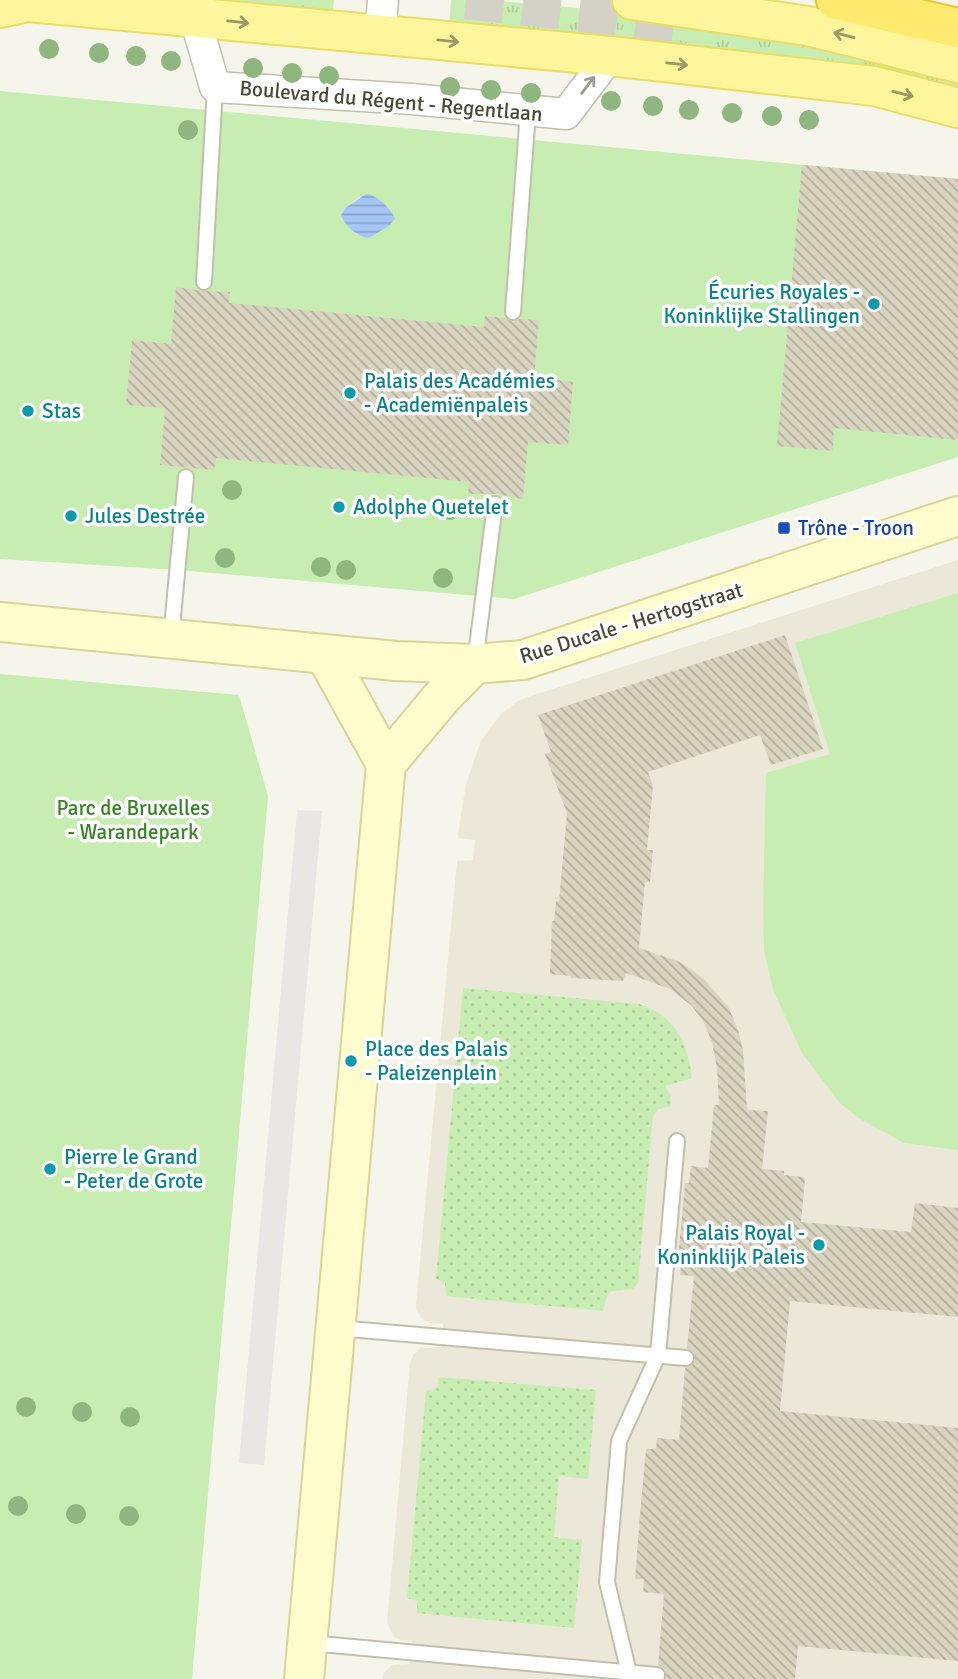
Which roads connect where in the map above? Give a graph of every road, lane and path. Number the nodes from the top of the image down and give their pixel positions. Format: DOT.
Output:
graph roads {
  1 [pos="632,0"];
  2 [pos="836,0"];
  3 [pos="0,8"];
  4 [pos="382,17"];
  5 [pos="195,18"];
  6 [pos="958,29"];
  7 [pos="610,57"];
  8 [pos="958,63"];
  9 [pos="215,87"];
  10 [pos="958,108"];
  11 [pos="528,112"];
  12 [pos="204,282"];
  13 [pos="513,312"];
  14 [pos="187,477"];
  15 [pos="495,504"];
  16 [pos="958,516"];
  17 [pos="0,622"];
  18 [pos="171,639"];
  19 [pos="326,656"];
  20 [pos="474,664"];
  21 [pos="386,764"];
  22 [pos="677,1141"];
  23 [pos="335,1328"];
  24 [pos="658,1355"];
  25 [pos="686,1358"];
  26 [pos="306,1661"];
  27 [pos="657,1675"];
  28 [pos="629,1676"];
  8 -- 1 [label="main road, one-way"];
  2 -- 6 [label="highway"];
  3 -- 5 [label="main road"];
  5 -- 4 [label="main road, one-way"];
  4 -- 7 [label="main road, one-way"];
  5 -- 9 [label="street, Boulevard du Régent - Regentlaan"];
  7 -- 10 [label="main road, one-way"];
  11 -- 7 [label="street, Boulevard du Régent - Regentlaan, one-way"];
  9 -- 11 [label="street, Boulevard du Régent - Regentlaan"];
  9 -- 12 [label="lane"];
  11 -- 13 [label="lane"];
  14 -- 18 [label="lane"];
  15 -- 20 [label="lane"];
  16 -- 20 [label="main road, Rue Ducale - Hertogstraat"];
  17 -- 18 [label="main road, Rue Ducale - Hertogstraat"];
  18 -- 19 [label="main road, Rue Ducale - Hertogstraat"];
  19 -- 20 [label="main road, Rue Ducale - Hertogstraat"];
  19 -- 21 [label="main road"];
  20 -- 21 [label="main road"];
  21 -- 23 [label="main road"];
  22 -- 24 [label="lane"];
  23 -- 24 [label="lane"];
  23 -- 26 [label="main road"];
  24 -- 25 [label="lane"];
  24 -- 28 [label="lane"];
  26 -- 28 [label="lane"];
  27 -- 28 [label="lane"];
}
